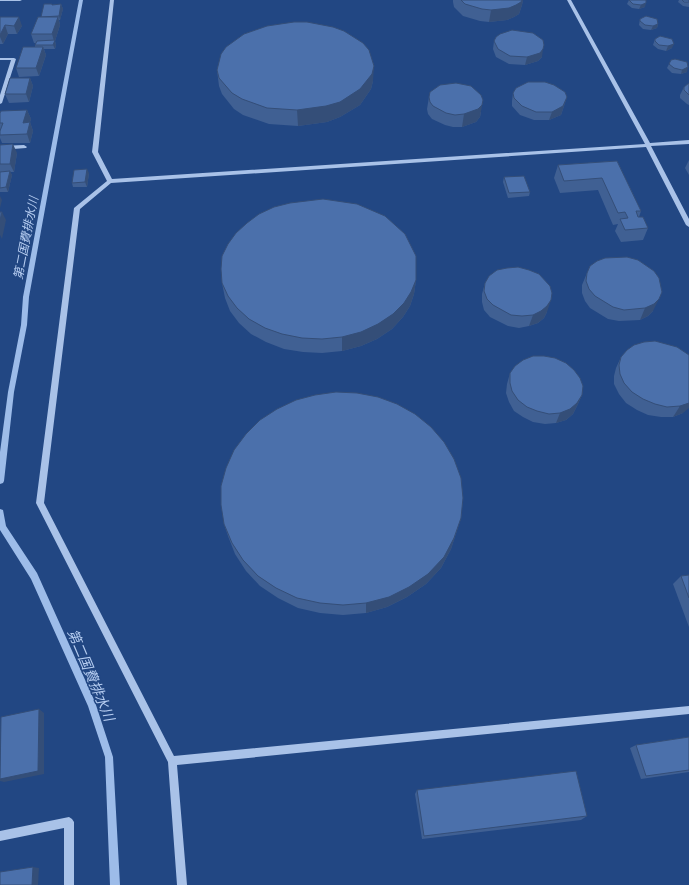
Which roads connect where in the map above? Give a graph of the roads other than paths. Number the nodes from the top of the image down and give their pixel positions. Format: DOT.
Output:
graph roads {
  1 [pos="0,0"];
  2 [pos="20,0"];
  3 [pos="112,0"];
  4 [pos="569,0"];
  5 [pos="0,59"];
  6 [pos="0,103"];
  7 [pos="689,142"];
  8 [pos="648,145"];
  9 [pos="24,147"];
  10 [pos="0,148"];
  11 [pos="110,181"];
  12 [pos="689,225"];
  13 [pos="689,710"];
  14 [pos="172,761"];
  15 [pos="0,836"];
  16 [pos="69,885"];
  17 [pos="182,885"];
  1 -- 2 [label="street"];
  3 -- 11 [label="street"];
  4 -- 8 [label="street"];
  5 -- 6 [label="street"];
  7 -- 8 [label="street"];
  8 -- 11 [label="street"];
  8 -- 12 [label="street"];
  9 -- 10 [label="street"];
  11 -- 14 [label="street"];
  13 -- 14 [label="street"];
  14 -- 17 [label="street"];
  15 -- 16 [label="street"];
}
